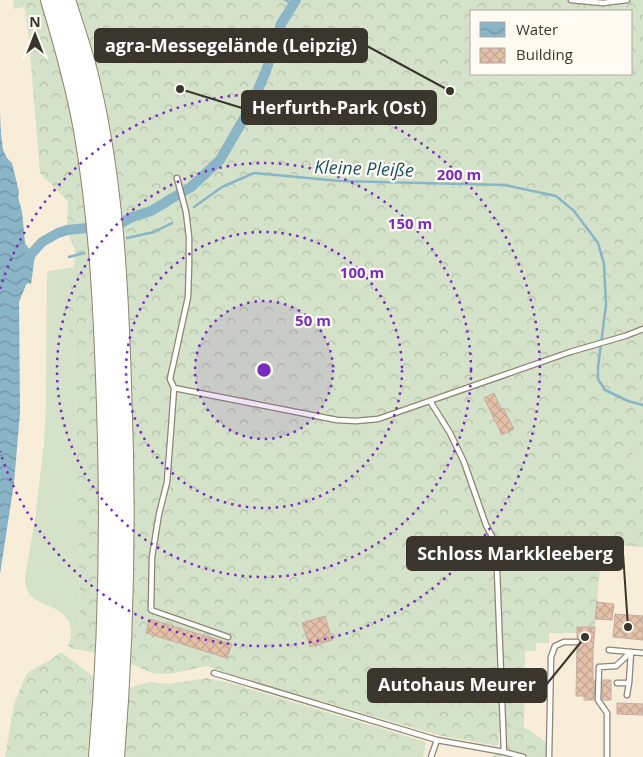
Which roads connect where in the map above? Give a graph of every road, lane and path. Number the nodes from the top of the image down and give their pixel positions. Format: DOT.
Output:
graph roads {
  1 [pos="50,0"];
  2 [pos="66,0"];
  3 [pos="571,0"];
  4 [pos="627,0"];
  5 [pos="177,178"];
  6 [pos="102,207"];
  7 [pos="106,241"];
  8 [pos="643,330"];
  9 [pos="174,388"];
  10 [pos="430,401"];
  11 [pos="228,637"];
  12 [pos="577,642"];
  13 [pos="609,650"];
  14 [pos="632,652"];
  15 [pos="643,653"];
  16 [pos="214,673"];
  17 [pos="617,683"];
  18 [pos="629,683"];
  19 [pos="627,695"];
  20 [pos="437,740"];
  21 [pos="504,752"];
  22 [pos="98,757"];
  23 [pos="116,757"];
  24 [pos="431,757"];
  25 [pos="523,757"];
  26 [pos="549,757"];
  27 [pos="607,757"];
  1 -- 6 [label="highway"];
  2 -- 6 [label="highway"];
  3 -- 4 [label="lane"];
  5 -- 9 [label="lane"];
  6 -- 7 [label="highway"];
  7 -- 22 [label="highway"];
  7 -- 23 [label="highway"];
  8 -- 10 [label="lane"];
  9 -- 10 [label="lane"];
  9 -- 11 [label="lane"];
  10 -- 21 [label="lane"];
  12 -- 26 [label="lane"];
  13 -- 14 [label="lane"];
  14 -- 15 [label="lane"];
  14 -- 18 [label="lane"];
  14 -- 27 [label="lane"];
  16 -- 20 [label="lane"];
  17 -- 18 [label="lane"];
  18 -- 19 [label="lane"];
  20 -- 21 [label="lane"];
  20 -- 24 [label="lane"];
  21 -- 25 [label="lane"];
}
